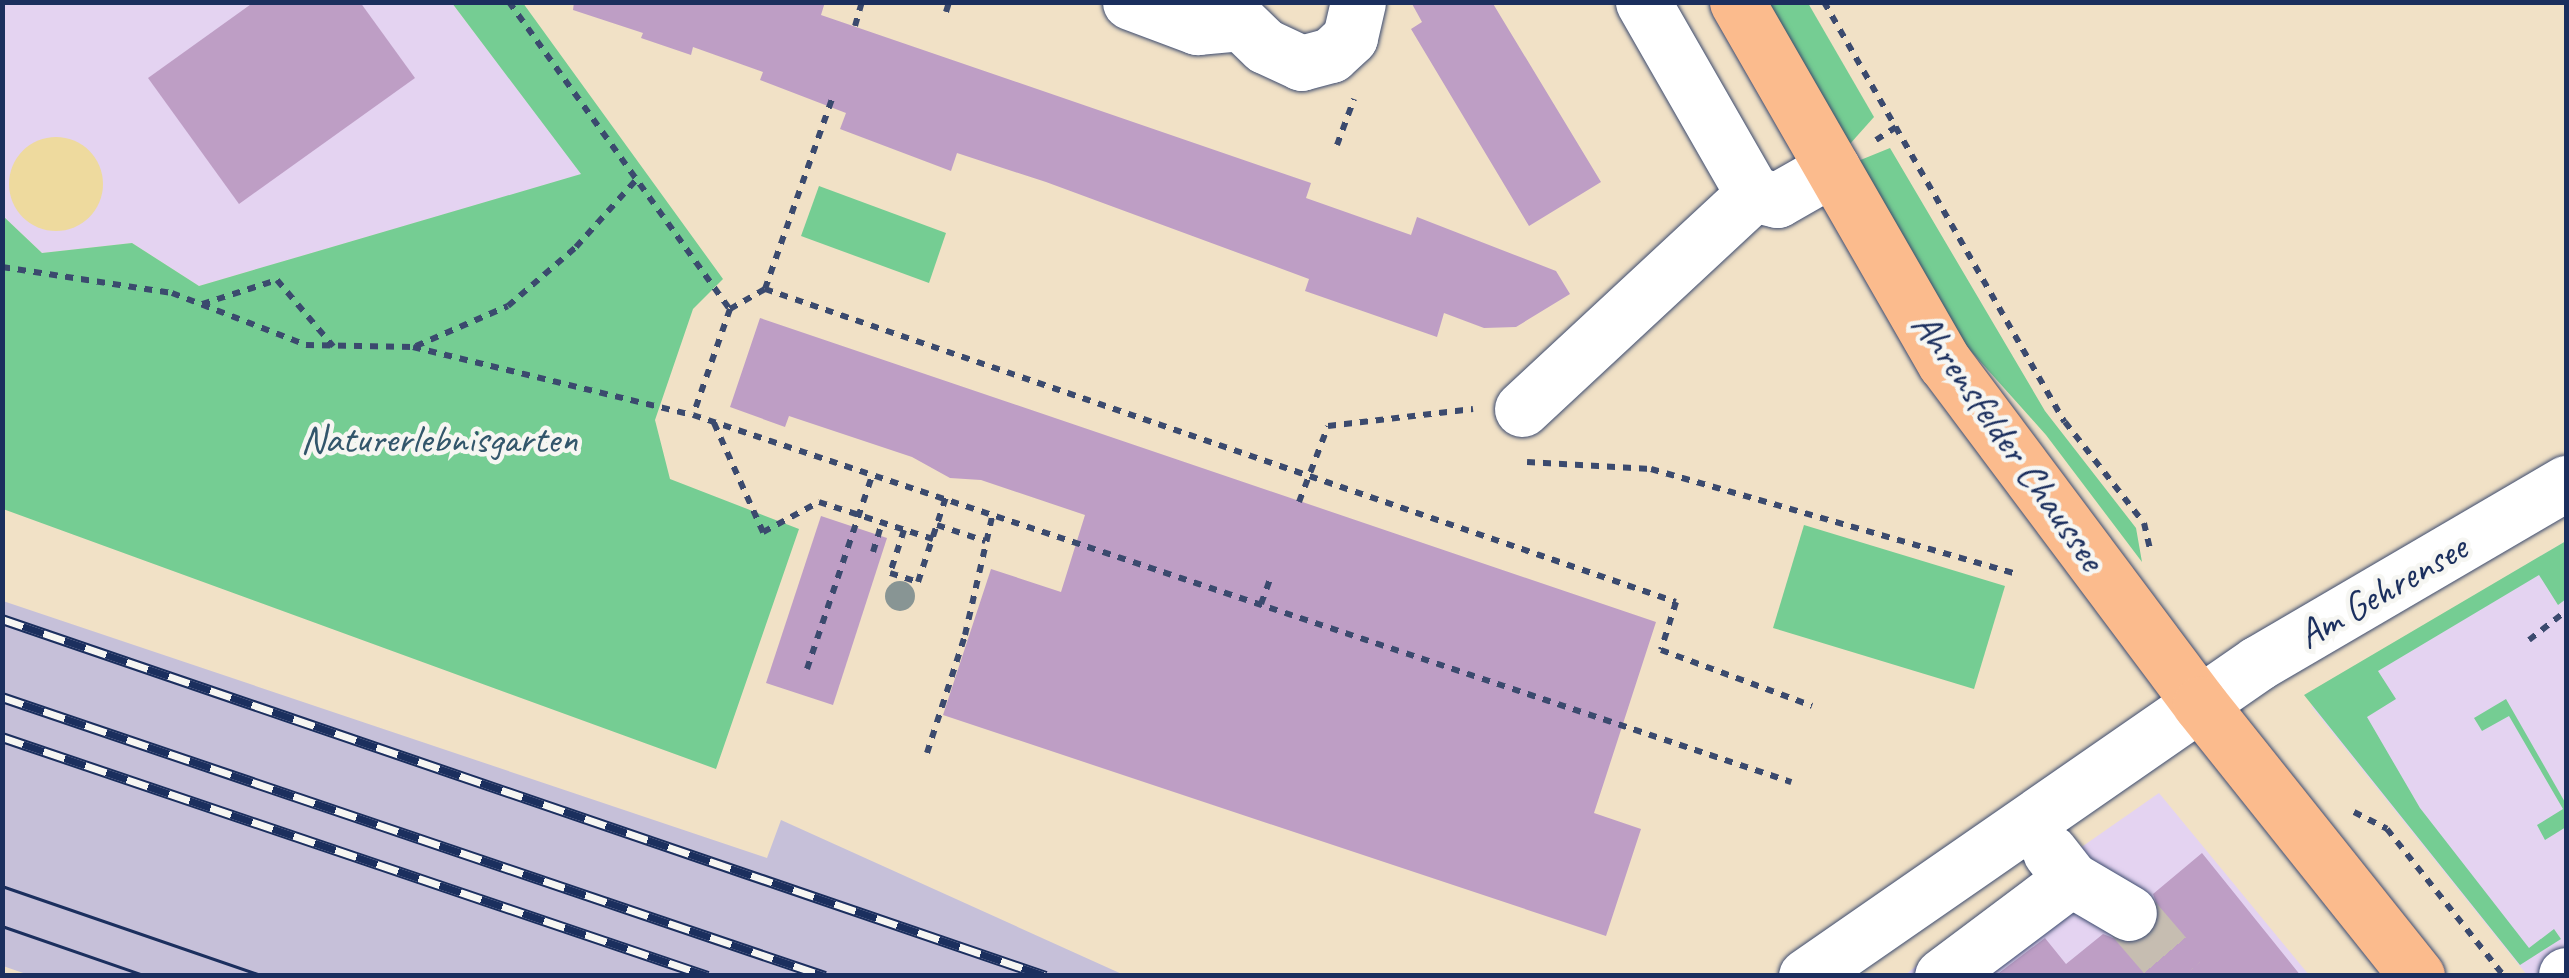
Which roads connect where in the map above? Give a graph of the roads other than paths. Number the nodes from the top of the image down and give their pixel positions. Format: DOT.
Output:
graph roads {
  1 [pos="1130,2"];
  2 [pos="1358,2"];
  3 [pos="1643,2"];
  4 [pos="1738,2"];
  5 [pos="1245,13"];
  6 [pos="1833,168"];
  7 [pos="1753,194"];
  8 [pos="1511,426"];
  9 [pos="2566,483"];
  10 [pos="2200,704"];
  11 [pos="2028,821"];
  12 [pos="2071,879"];
  13 [pos="2130,913"];
  14 [pos="1806,976"];
  15 [pos="1942,976"];
  16 [pos="2417,976"];
  1 -- 5 [label="street"];
  2 -- 5 [label="street"];
  3 -- 7 [label="street"];
  4 -- 6 [label="main road, Ahrensfelder Chaussee"];
  6 -- 7 [label="street"];
  6 -- 10 [label="main road, Ahrensfelder Chaussee"];
  7 -- 8 [label="street"];
  9 -- 10 [label="street, Am Gehrensee"];
  10 -- 11 [label="street"];
  10 -- 16 [label="main road, Ahrensfelder Chaussee"];
  11 -- 12 [label="street"];
  11 -- 14 [label="street"];
  12 -- 13 [label="street"];
  12 -- 15 [label="street"];
}
